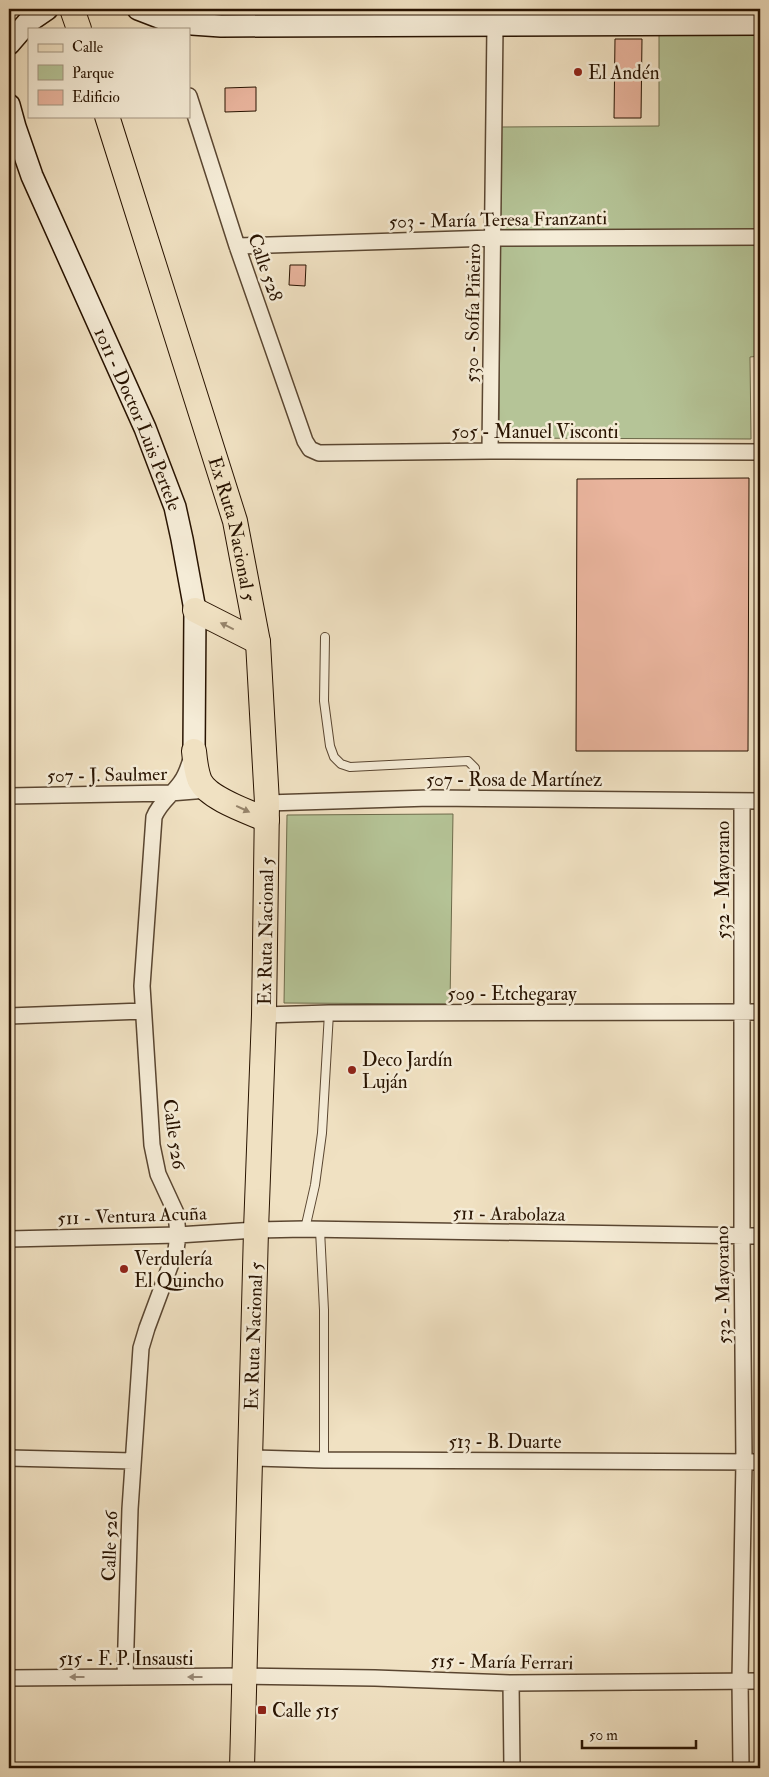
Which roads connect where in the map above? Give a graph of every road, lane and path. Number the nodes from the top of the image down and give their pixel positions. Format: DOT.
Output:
graph roads {
  1 [pos="47,9"];
  2 [pos="138,9"];
  3 [pos="559,16"];
  4 [pos="588,17"];
  5 [pos="165,24"];
  6 [pos="760,24"];
  7 [pos="496,26"];
  8 [pos="9,44"];
  9 [pos="190,99"];
  10 [pos="9,105"];
  11 [pos="108,118"];
  12 [pos="760,237"];
  13 [pos="493,238"];
  14 [pos="237,246"];
  15 [pos="310,449"];
  16 [pos="490,451"];
  17 [pos="760,452"];
  18 [pos="195,610"];
  19 [pos="326,637"];
  20 [pos="258,642"];
  21 [pos="194,751"];
  22 [pos="206,790"];
  23 [pos="170,793"];
  24 [pos="9,796"];
  25 [pos="474,799"];
  26 [pos="742,801"];
  27 [pos="760,801"];
  28 [pos="267,812"];
  29 [pos="143,1011"];
  30 [pos="742,1012"];
  31 [pos="760,1012"];
  32 [pos="329,1013"];
  33 [pos="264,1015"];
  34 [pos="9,1016"];
  35 [pos="256,1230"];
  36 [pos="305,1230"];
  37 [pos="320,1230"];
  38 [pos="178,1235"];
  39 [pos="742,1236"];
  40 [pos="760,1236"];
  41 [pos="9,1239"];
  42 [pos="9,1458"];
  43 [pos="250,1458"];
  44 [pos="324,1460"];
  45 [pos="133,1461"];
  46 [pos="744,1462"];
  47 [pos="760,1462"];
  48 [pos="244,1676"];
  49 [pos="126,1677"];
  50 [pos="9,1678"];
  51 [pos="740,1680"];
  52 [pos="760,1681"];
  53 [pos="511,1683"];
  54 [pos="242,1768"];
  55 [pos="512,1768"];
  56 [pos="741,1768"];
  1 -- 8 [label="street"];
  2 -- 5 [label="street"];
  3 -- 4 [label="street"];
  3 -- 7 [label="street"];
  4 -- 6 [label="street"];
  5 -- 7 [label="street"];
  7 -- 13 [label="street, 530 - Sofía Piñeiro"];
  9 -- 14 [label="street, Calle 528"];
  10 -- 18 [label="street, 1011 - Doctor Luis Pertele"];
  11 -- 20 [label="main road, Ex Ruta Nacional 5"];
  12 -- 13 [label="street, 503 - María Teresa Franzanti"];
  13 -- 14 [label="street, 503 - María Teresa Franzanti"];
  13 -- 16 [label="street, 530 - Sofía Piñeiro"];
  14 -- 15 [label="street, Calle 528"];
  15 -- 16 [label="street, 505 - Manuel Visconti"];
  16 -- 17 [label="street, 505 - Manuel Visconti"];
  20 -- 18 [label="main road, one-way"];
  18 -- 21 [label="street, 1011 - Doctor Luis Pertele"];
  19 -- 25 [label="lane"];
  20 -- 28 [label="main road, Ex Ruta Nacional 5"];
  21 -- 22 [label="main road"];
  21 -- 23 [label="street, Calle 526"];
  22 -- 23 [label="street, 507 - J. Saulmer"];
  22 -- 28 [label="main road, one-way"];
  23 -- 24 [label="street, 507 - J. Saulmer"];
  23 -- 29 [label="street, Calle 526"];
  25 -- 26 [label="street, 507 - Rosa de Martínez"];
  25 -- 28 [label="street, 507 - Rosa de Martínez"];
  26 -- 27 [label="street, 507 - Rosa de Martínez"];
  26 -- 30 [label="street, 532 - Mayorano"];
  28 -- 33 [label="main road, Ex Ruta Nacional 5"];
  29 -- 34 [label="street"];
  29 -- 38 [label="street, Calle 526"];
  30 -- 31 [label="street, 509 - Etchegaray"];
  30 -- 32 [label="street, 509 - Etchegaray"];
  30 -- 39 [label="street, 532 - Mayorano"];
  32 -- 33 [label="street, 509 - Etchegaray"];
  32 -- 36 [label="lane"];
  33 -- 35 [label="main road, Ex Ruta Nacional 5"];
  35 -- 36 [label="street, 511 - Arabolaza"];
  35 -- 38 [label="street, 511 - Ventura Acuña"];
  35 -- 43 [label="main road, Ex Ruta Nacional 5"];
  36 -- 37 [label="street, 511 - Arabolaza"];
  37 -- 39 [label="street, 511 - Arabolaza"];
  37 -- 44 [label="lane"];
  38 -- 41 [label="street, 511 - Ventura Acuña"];
  38 -- 45 [label="street, Calle 526"];
  39 -- 40 [label="street, 511 - Arabolaza"];
  39 -- 46 [label="street, 532 - Mayorano"];
  42 -- 45 [label="street"];
  43 -- 44 [label="street, 513 - B. Duarte"];
  43 -- 48 [label="main road, Ex Ruta Nacional 5"];
  44 -- 46 [label="street, 513 - B. Duarte"];
  45 -- 49 [label="street, Calle 526"];
  46 -- 47 [label="street, 513 - B. Duarte"];
  46 -- 51 [label="street, 532 - Mayorano"];
  48 -- 49 [label="street, 515 - F. P. Insausti, one-way"];
  48 -- 53 [label="street, 515 - María Ferrari"];
  48 -- 54 [label="main road, Ex Ruta Nacional 5"];
  49 -- 50 [label="street, 515 - F. P. Insausti, one-way"];
  51 -- 52 [label="street, 515 - María Ferrari"];
  51 -- 53 [label="street, 515 - María Ferrari"];
  51 -- 56 [label="street, 532 - Mayorano"];
  53 -- 55 [label="street"];
}
